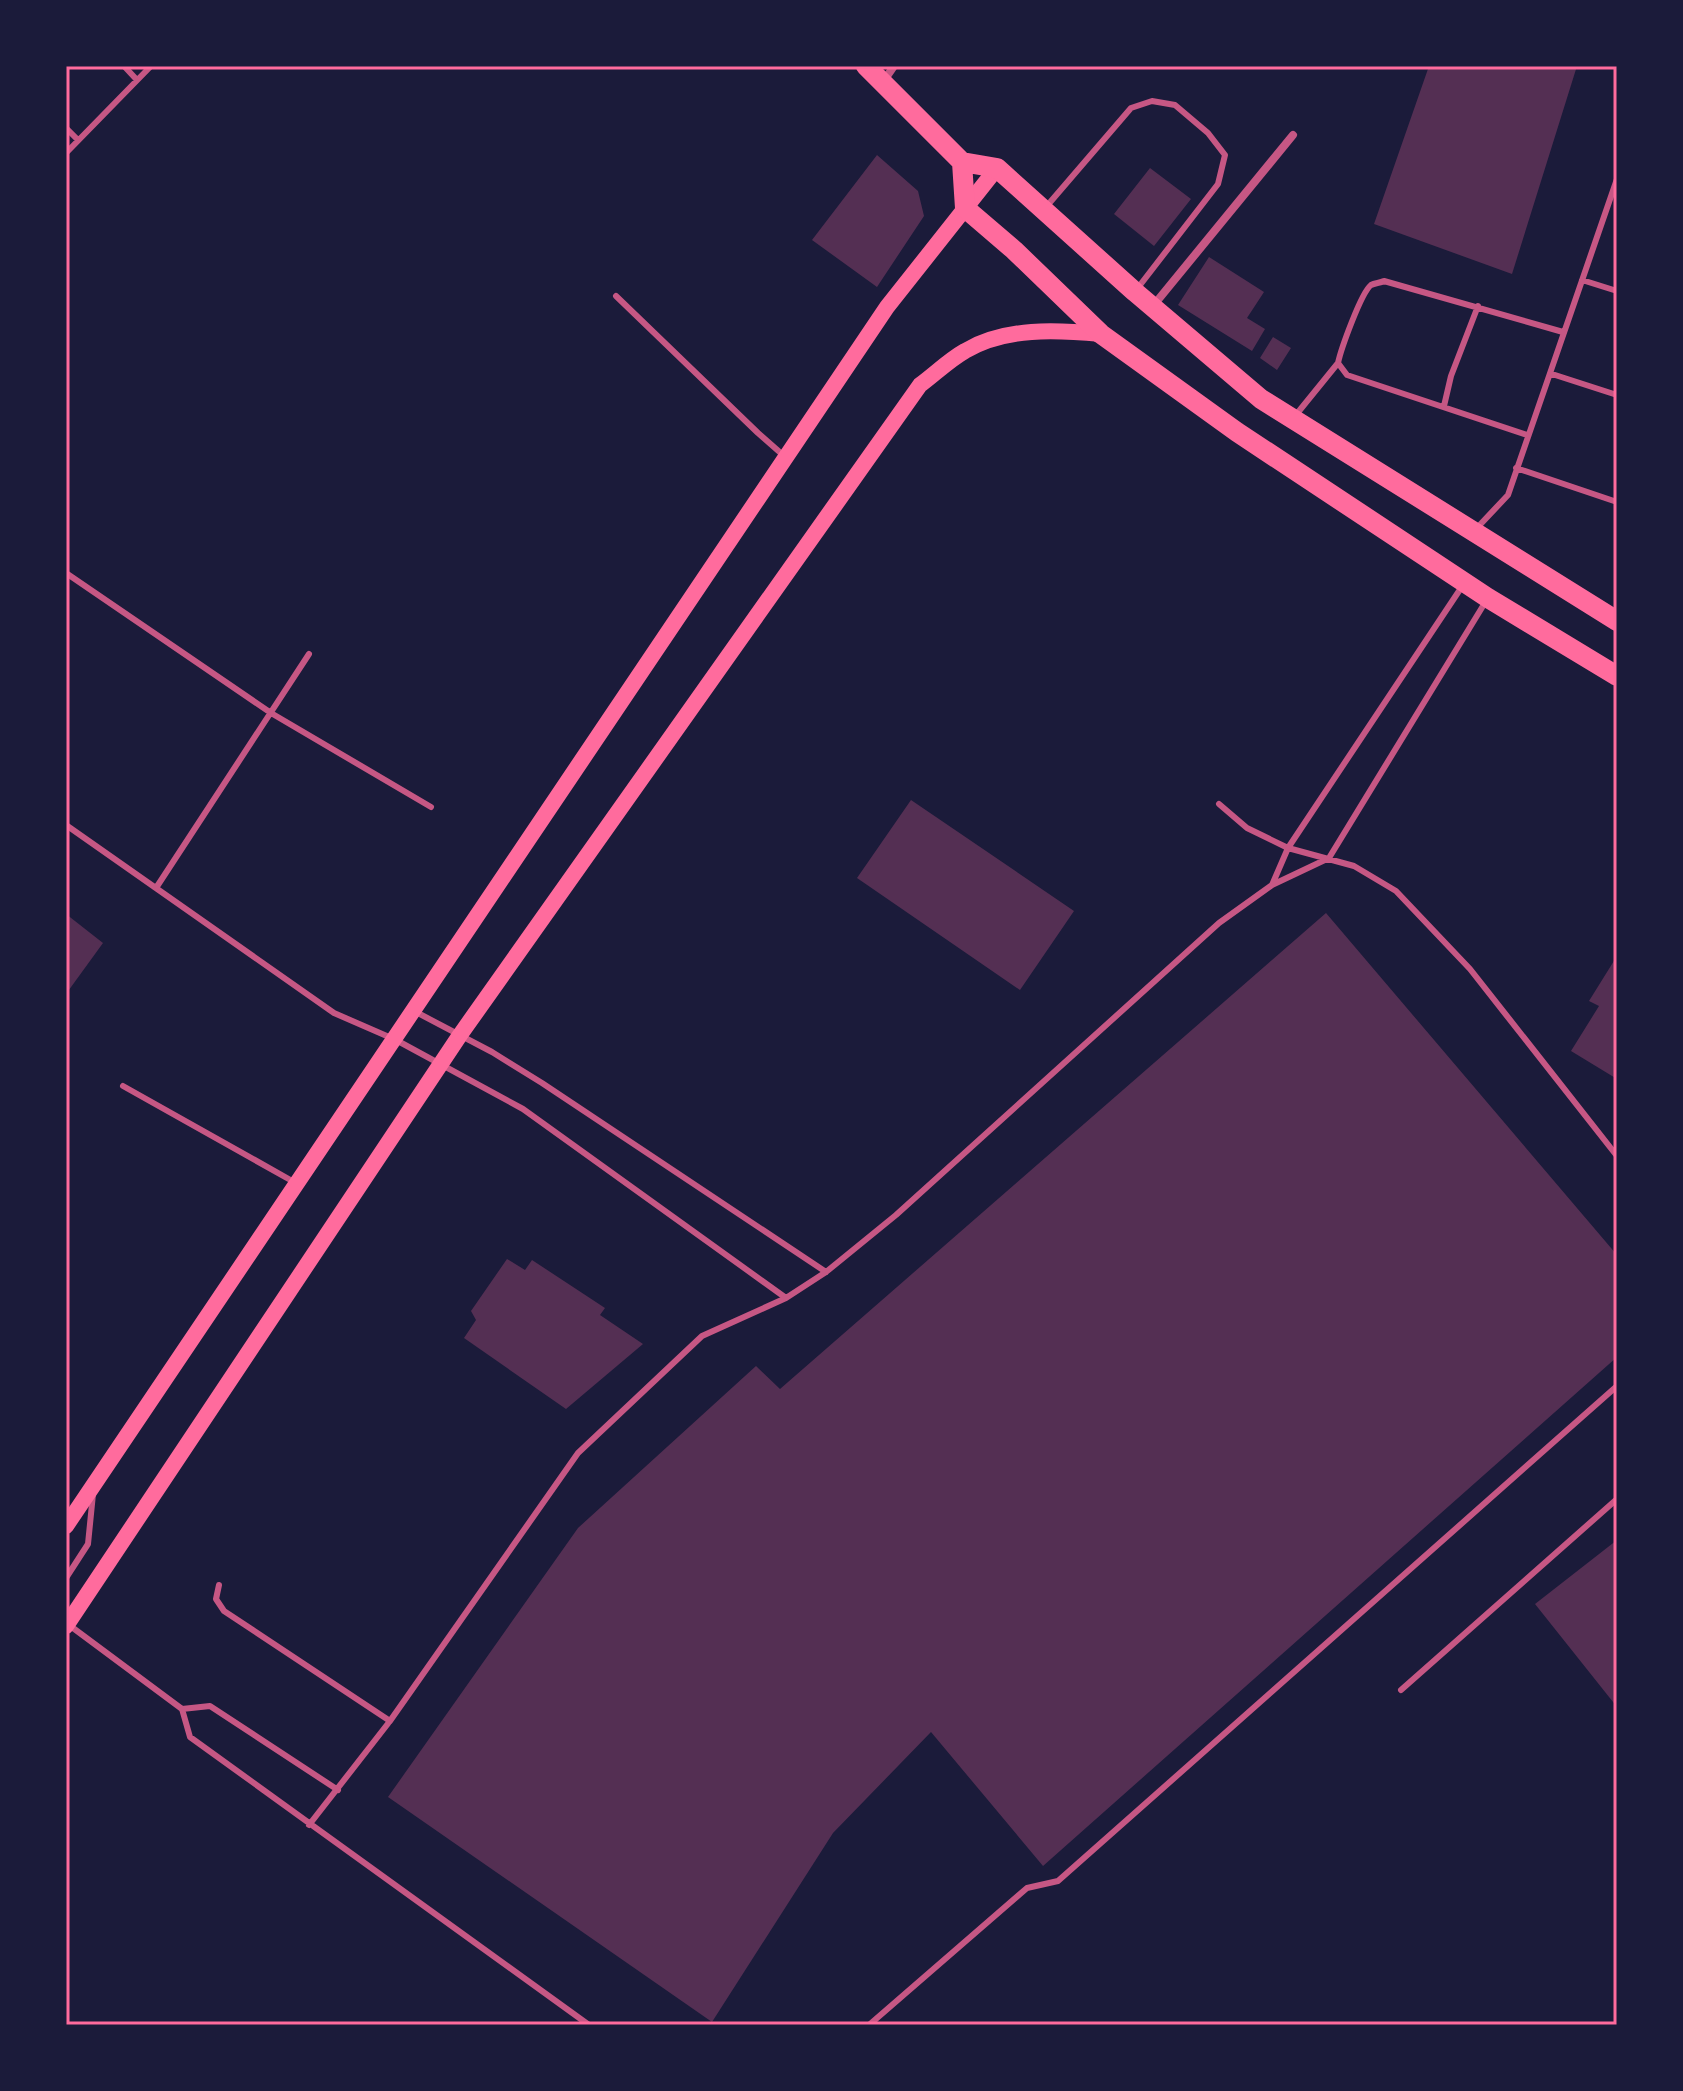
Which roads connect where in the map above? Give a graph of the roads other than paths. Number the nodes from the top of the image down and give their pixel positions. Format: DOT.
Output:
graph roads {
  1 [pos="124,66"];
  2 [pos="151,66"];
  3 [pos="866,66"];
  4 [pos="889,74"];
  5 [pos="137,80"];
  6 [pos="66,128"];
  7 [pos="1293,135"];
  8 [pos="78,140"];
  9 [pos="66,153"];
  10 [pos="962,162"];
  11 [pos="997,168"];
  12 [pos="1616,184"];
  13 [pos="965,208"];
  14 [pos="1044,210"];
  15 [pos="1582,280"];
  16 [pos="1617,291"];
  17 [pos="1135,292"];
  18 [pos="616,296"];
  19 [pos="1478,306"];
  20 [pos="1153,307"];
  21 [pos="1563,332"];
  22 [pos="1101,334"];
  23 [pos="1338,363"];
  24 [pos="1552,374"];
  25 [pos="1617,395"];
  26 [pos="1444,406"];
  27 [pos="1292,419"];
  28 [pos="1527,435"];
  29 [pos="786,457"];
  30 [pos="1516,468"];
  31 [pos="1617,502"];
  32 [pos="1474,532"];
  33 [pos="66,573"];
  34 [pos="1465,582"];
  35 [pos="1488,598"];
  36 [pos="1617,621"];
  37 [pos="309,654"];
  38 [pos="1617,676"];
  39 [pos="271,713"];
  40 [pos="1219,804"];
  41 [pos="431,807"];
  42 [pos="66,825"];
  43 [pos="1288,848"];
  44 [pos="1329,858"];
  45 [pos="1272,885"];
  46 [pos="156,888"];
  47 [pos="414,1011"];
  48 [pos="460,1035"];
  49 [pos="396,1040"];
  50 [pos="441,1066"];
  51 [pos="123,1086"];
  52 [pos="1617,1156"];
  53 [pos="298,1184"];
  54 [pos="826,1272"];
  55 [pos="786,1298"];
  56 [pos="1617,1386"];
  57 [pos="93,1486"];
  58 [pos="1617,1499"];
  59 [pos="67,1521"];
  60 [pos="66,1578"];
  61 [pos="219,1585"];
  62 [pos="67,1624"];
  63 [pos="1401,1690"];
  64 [pos="182,1709"];
  65 [pos="390,1721"];
  66 [pos="338,1790"];
  67 [pos="309,1825"];
  68 [pos="589,2025"];
  69 [pos="869,2025"];
  1 -- 5 [label="lane"];
  2 -- 5 [label="lane"];
  3 -- 4 [label="main road"];
  4 -- 10 [label="main road"];
  5 -- 8 [label="lane"];
  6 -- 8 [label="lane"];
  7 -- 20 [label="street"];
  8 -- 9 [label="lane"];
  10 -- 11 [label="main road"];
  10 -- 13 [label="main road"];
  11 -- 13 [label="main road"];
  11 -- 14 [label="main road"];
  12 -- 15 [label="lane"];
  13 -- 22 [label="main road"];
  13 -- 29 [label="main road"];
  14 -- 17 [label="main road"];
  14 -- 17 [label="lane"];
  15 -- 16 [label="lane"];
  15 -- 21 [label="lane"];
  17 -- 20 [label="main road"];
  18 -- 29 [label="lane"];
  19 -- 21 [label="lane"];
  19 -- 23 [label="lane"];
  19 -- 26 [label="lane"];
  20 -- 27 [label="main road"];
  21 -- 24 [label="lane"];
  22 -- 34 [label="main road"];
  22 -- 48 [label="main road"];
  23 -- 26 [label="lane"];
  23 -- 27 [label="lane"];
  24 -- 25 [label="lane"];
  24 -- 28 [label="lane"];
  26 -- 28 [label="lane"];
  27 -- 32 [label="main road"];
  28 -- 30 [label="lane"];
  29 -- 47 [label="main road"];
  30 -- 31 [label="lane"];
  30 -- 32 [label="lane"];
  32 -- 36 [label="main road"];
  33 -- 39 [label="lane"];
  34 -- 35 [label="main road"];
  34 -- 43 [label="lane"];
  35 -- 38 [label="main road"];
  35 -- 44 [label="lane"];
  37 -- 39 [label="lane"];
  39 -- 41 [label="lane"];
  39 -- 46 [label="lane"];
  40 -- 43 [label="lane"];
  42 -- 46 [label="lane"];
  43 -- 44 [label="lane"];
  43 -- 45 [label="lane"];
  44 -- 45 [label="lane"];
  44 -- 52 [label="lane"];
  45 -- 54 [label="lane"];
  46 -- 49 [label="lane"];
  47 -- 48 [label="lane"];
  47 -- 49 [label="main road"];
  48 -- 50 [label="main road"];
  48 -- 54 [label="lane"];
  49 -- 50 [label="lane"];
  49 -- 53 [label="main road"];
  50 -- 55 [label="lane"];
  50 -- 62 [label="main road"];
  51 -- 53 [label="lane"];
  53 -- 57 [label="main road"];
  54 -- 55 [label="lane"];
  55 -- 65 [label="lane"];
  56 -- 69 [label="lane"];
  57 -- 59 [label="main road"];
  57 -- 60 [label="lane"];
  58 -- 63 [label="lane"];
  61 -- 65 [label="lane"];
  62 -- 64 [label="lane"];
  64 -- 66 [label="lane"];
  64 -- 67 [label="lane"];
  65 -- 66 [label="lane"];
  66 -- 67 [label="lane"];
  67 -- 68 [label="lane"];
}
